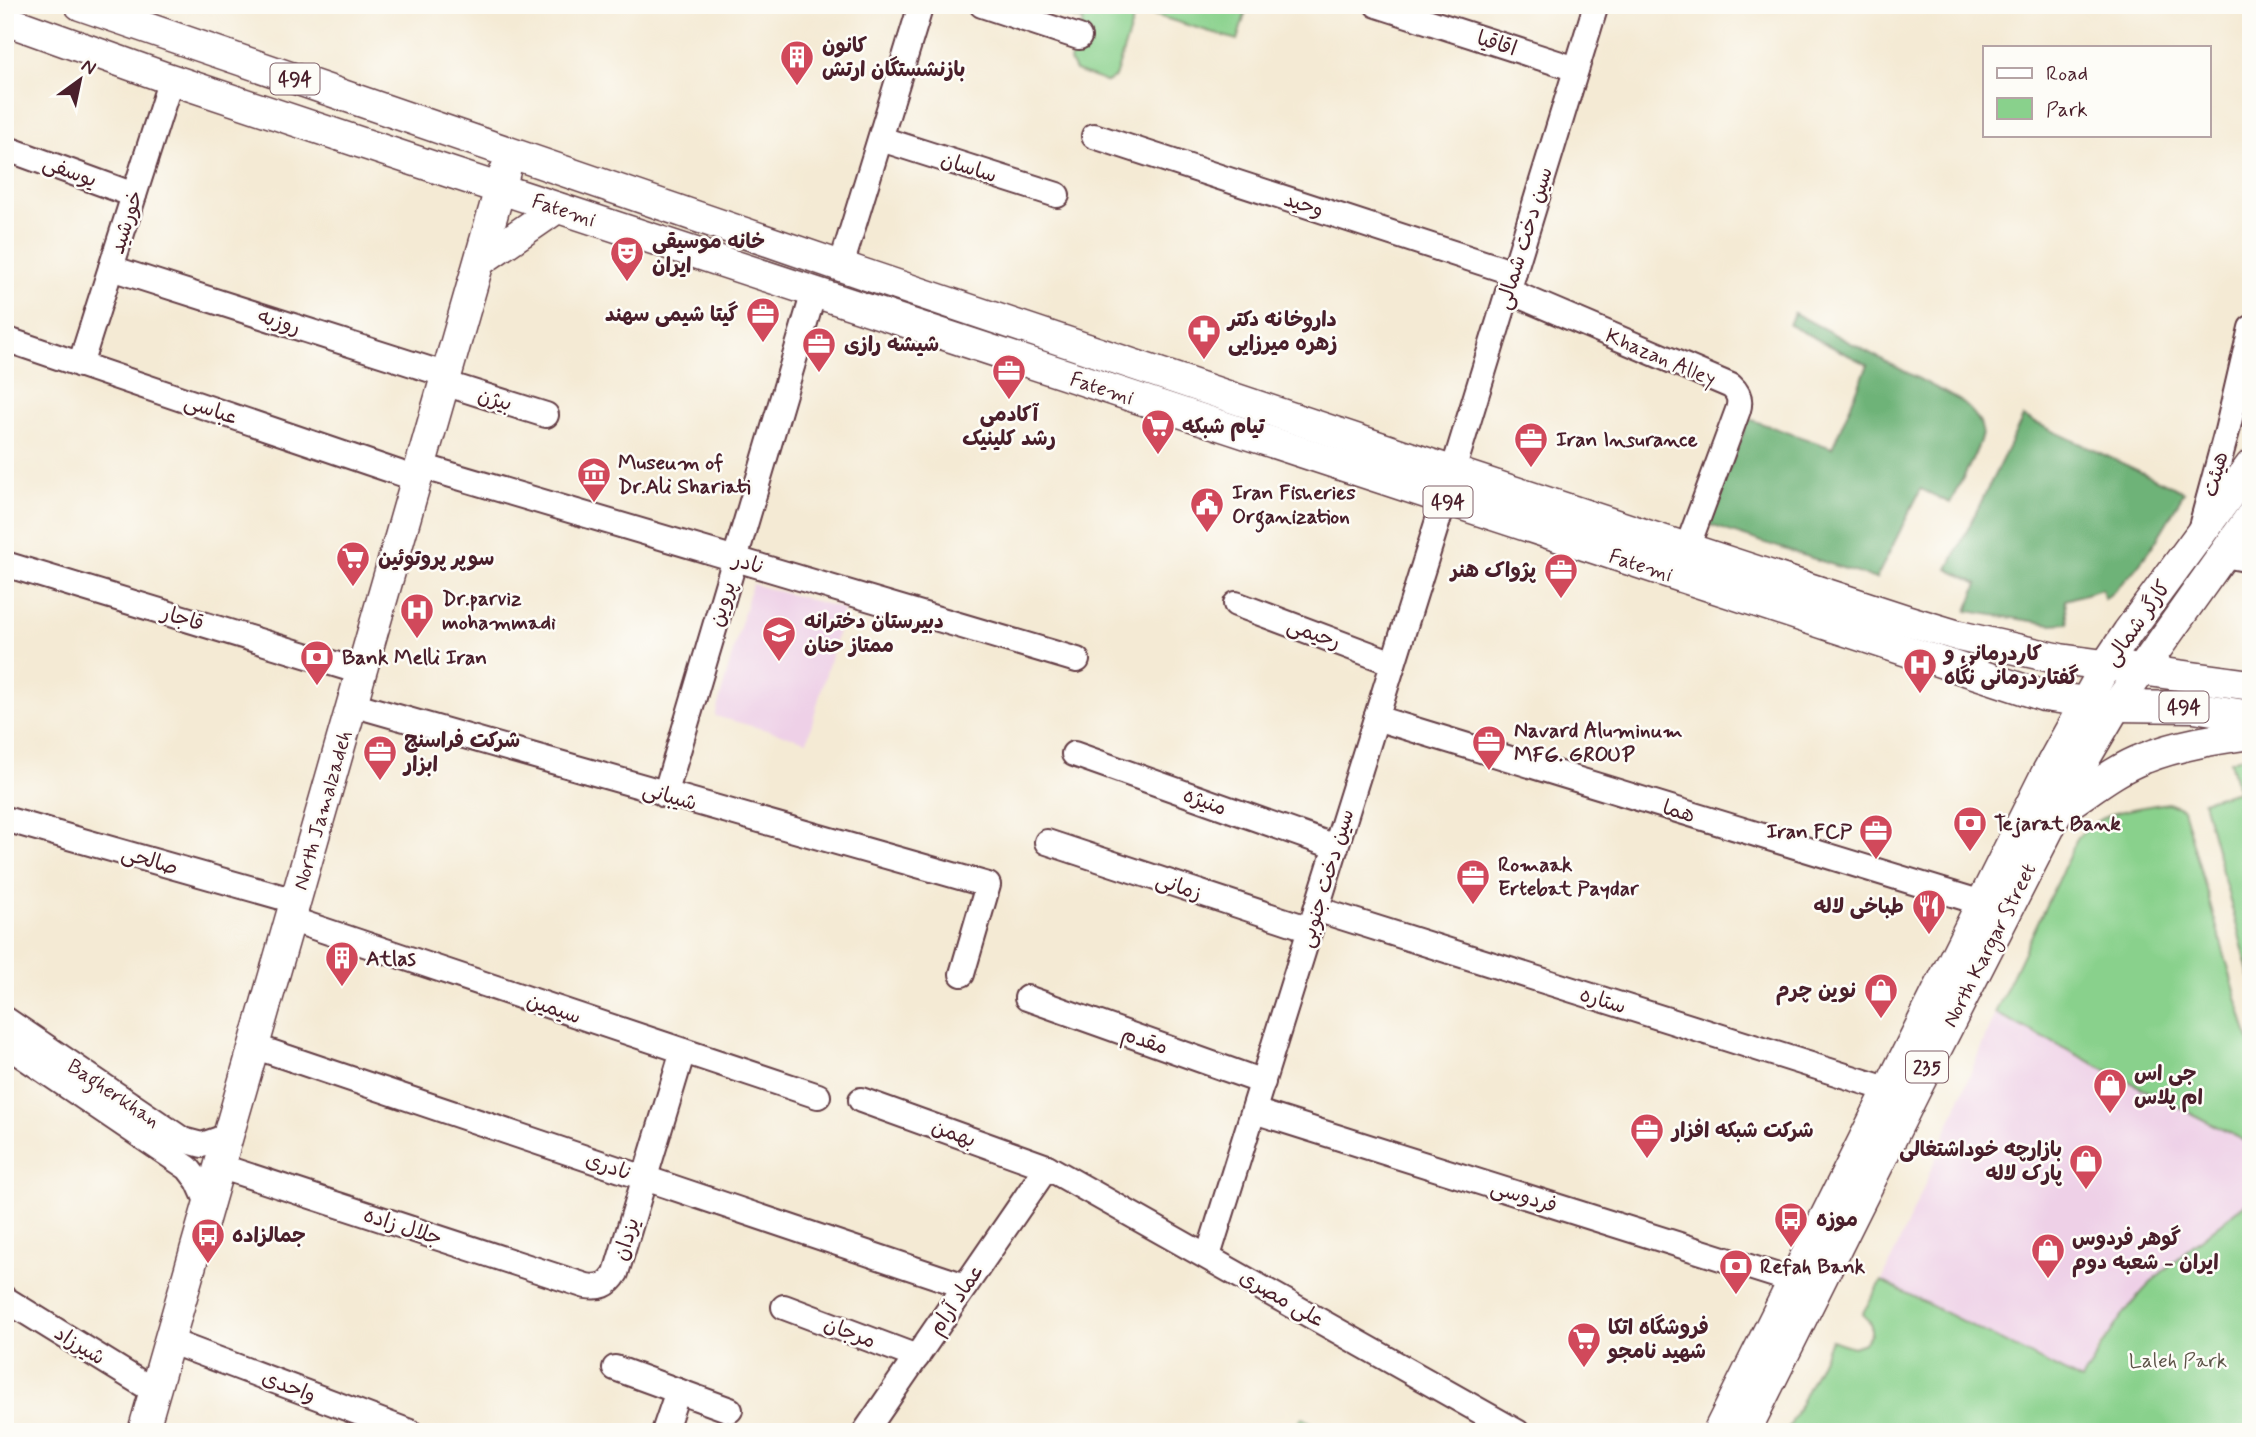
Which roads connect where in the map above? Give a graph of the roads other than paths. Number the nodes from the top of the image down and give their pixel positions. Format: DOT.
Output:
graph roads {
  1 [pos="80,5"];
  2 [pos="921,5"];
  3 [pos="982,5"];
  4 [pos="1377,5"];
  5 [pos="1596,5"];
  6 [pos="5,20"];
  7 [pos="1079,37"];
  8 [pos="1576,69"];
  9 [pos="171,79"];
  10 [pos="1094,136"];
  11 [pos="881,139"];
  12 [pos="5,148"];
  13 [pos="510,152"];
  14 [pos="500,189"];
  15 [pos="134,195"];
  16 [pos="1057,195"];
  17 [pos="557,208"];
  18 [pos="480,261"];
  19 [pos="841,266"];
  20 [pos="111,268"];
  21 [pos="1511,282"];
  22 [pos="823,295"];
  23 [pos="2251,328"];
  24 [pos="5,339"];
  25 [pos="80,365"];
  26 [pos="446,379"];
  27 [pos="546,415"];
  28 [pos="2251,465"];
  29 [pos="1453,471"];
  30 [pos="419,473"];
  31 [pos="1444,500"];
  32 [pos="2251,516"];
  33 [pos="2198,538"];
  34 [pos="1687,548"];
  35 [pos="2237,557"];
  36 [pos="736,559"];
  37 [pos="5,564"];
  38 [pos="1236,604"];
  39 [pos="1077,660"];
  40 [pos="1393,663"];
  41 [pos="2106,665"];
  42 [pos="2142,669"];
  43 [pos="361,672"];
  44 [pos="2251,685"];
  45 [pos="2084,703"];
  46 [pos="352,704"];
  47 [pos="2116,706"];
  48 [pos="2251,716"];
  49 [pos="1376,718"];
  50 [pos="2251,734"];
  51 [pos="1074,754"];
  52 [pos="666,795"];
  53 [pos="2058,811"];
  54 [pos="5,819"];
  55 [pos="1047,842"];
  56 [pos="1336,847"];
  57 [pos="1994,908"];
  58 [pos="293,910"];
  59 [pos="1313,919"];
  60 [pos="962,974"];
  61 [pos="1027,998"];
  62 [pos="5,1019"];
  63 [pos="5,1044"];
  64 [pos="254,1046"];
  65 [pos="683,1051"];
  66 [pos="1263,1082"];
  67 [pos="1901,1093"];
  68 [pos="818,1096"];
  69 [pos="861,1100"];
  70 [pos="1254,1111"];
  71 [pos="228,1136"];
  72 [pos="219,1166"];
  73 [pos="1047,1167"];
  74 [pos="644,1178"];
  75 [pos="208,1203"];
  76 [pos="1208,1256"];
  77 [pos="1805,1285"];
  78 [pos="586,1286"];
  79 [pos="965,1286"];
  80 [pos="5,1298"];
  81 [pos="784,1307"];
  82 [pos="169,1341"];
  83 [pos="917,1357"];
  84 [pos="615,1368"];
  85 [pos="154,1391"];
  86 [pos="678,1391"];
  87 [pos="730,1410"];
  88 [pos="143,1432"];
  89 [pos="410,1432"];
  90 [pos="664,1432"];
  91 [pos="865,1432"];
  92 [pos="1517,1432"];
  93 [pos="1718,1432"];
  94 [pos="1745,1432"];
  1 -- 13 [label="main road, Fatemi / 494"];
  2 -- 11 [label="street"];
  3 -- 7 [label="street"];
  4 -- 8 [label="street, اقاقیا"];
  5 -- 8 [label="street, سین دخت شمالی"];
  6 -- 9 [label="main road, Fatemi / 494"];
  8 -- 21 [label="street, سین دخت شمالی"];
  9 -- 14 [label="main road, Fatemi / 494"];
  9 -- 15 [label="street, خورشید"];
  10 -- 21 [label="street, وحید"];
  11 -- 16 [label="street, ساسان"];
  11 -- 19 [label="street"];
  12 -- 15 [label="street, یوسفی"];
  13 -- 14 [label="main road, North Jamalzadeh"];
  13 -- 19 [label="main road, Fatemi / 494"];
  14 -- 17 [label="main road, Fatemi / 494"];
  14 -- 18 [label="main road, North Jamalzadeh"];
  15 -- 20 [label="street, خورشید"];
  17 -- 18 [label="main road"];
  17 -- 22 [label="main road, Fatemi / 494"];
  18 -- 26 [label="main road, North Jamalzadeh"];
  19 -- 22 [label="main road"];
  19 -- 29 [label="main road, Fatemi / 494"];
  20 -- 25 [label="street, خورشید"];
  20 -- 26 [label="street, روزبه"];
  21 -- 29 [label="street, سین دخت شمالی"];
  21 -- 34 [label="street, Khazan Alley"];
  22 -- 31 [label="main road, Fatemi / 494"];
  22 -- 36 [label="street, پروین"];
  23 -- 33 [label="street, هیئت"];
  24 -- 25 [label="street, عباسی"];
  25 -- 30 [label="street, عباسی"];
  26 -- 27 [label="street, بیژن"];
  26 -- 30 [label="main road, North Jamalzadeh"];
  28 -- 33 [label="main road, کارگر شمالی"];
  29 -- 31 [label="main road"];
  29 -- 34 [label="main road, Fatemi / 494"];
  30 -- 36 [label="street, نادر"];
  30 -- 43 [label="main road, North Jamalzadeh"];
  31 -- 40 [label="street, سین دخت جنوبی"];
  31 -- 45 [label="main road, Fatemi / 494"];
  32 -- 35 [label="main road, North Kargar Street"];
  33 -- 41 [label="main road, کارگر شمالی"];
  34 -- 41 [label="main road, Fatemi / 494"];
  35 -- 42 [label="main road, North Kargar Street"];
  36 -- 39 [label="street, نادر"];
  36 -- 52 [label="street, پروین"];
  37 -- 43 [label="street, قاجار"];
  38 -- 40 [label="street, رحیمی"];
  40 -- 49 [label="street, سین دخت جنوبی"];
  41 -- 42 [label="main road, Fatemi / 494"];
  41 -- 45 [label="main road, کارگر شمالی"];
  42 -- 44 [label="main road, Fatemi / 494"];
  42 -- 47 [label="main road, North Kargar Street"];
  43 -- 46 [label="main road, North Jamalzadeh"];
  45 -- 47 [label="main road, Fatemi / 494"];
  45 -- 57 [label="main road, کارگر شمالی"];
  46 -- 52 [label="street, شیبانی"];
  46 -- 58 [label="main road, North Jamalzadeh"];
  47 -- 48 [label="main road, Fatemi / 494"];
  47 -- 53 [label="main road, North Kargar Street"];
  49 -- 56 [label="street, سین دخت جنوبی"];
  49 -- 57 [label="street, هما"];
  50 -- 53 [label="main road"];
  51 -- 56 [label="street, منیژه"];
  52 -- 60 [label="street, شیبانی"];
  53 -- 57 [label="main road, North Kargar Street"];
  54 -- 58 [label="street, صالحی"];
  55 -- 59 [label="street, زمانی"];
  56 -- 59 [label="street, سین دخت جنوبی"];
  57 -- 67 [label="main road"];
  58 -- 64 [label="main road, North Jamalzadeh"];
  58 -- 65 [label="street, سیمین"];
  59 -- 66 [label="street, سین دخت جنوبی"];
  59 -- 67 [label="street, ستاره"];
  61 -- 66 [label="street, مقدم"];
  62 -- 71 [label="street, Bagherkhan"];
  63 -- 75 [label="street"];
  64 -- 71 [label="main road, North Jamalzadeh"];
  64 -- 74 [label="street, نادری"];
  65 -- 68 [label="street, سیمین"];
  65 -- 74 [label="street, یزدان"];
  66 -- 70 [label="street, سین دخت جنوبی"];
  67 -- 77 [label="main road, 235"];
  69 -- 73 [label="street, بهمن"];
  70 -- 76 [label="street, سین دخت جنوبی"];
  70 -- 77 [label="street, فردوسی"];
  71 -- 72 [label="main road, North Jamalzadeh"];
  72 -- 75 [label="main road, North Jamalzadeh"];
  72 -- 78 [label="street, جلال زاده"];
  73 -- 76 [label="street, علی مصری"];
  73 -- 79 [label="street, عماد آرام"];
  74 -- 78 [label="street, یزدان"];
  74 -- 79 [label="street, نادری"];
  75 -- 82 [label="main road, North Jamalzadeh"];
  76 -- 92 [label="street, علی مصری"];
  77 -- 93 [label="main road"];
  77 -- 94 [label="main road, 235"];
  79 -- 83 [label="street, عماد آرام"];
  80 -- 85 [label="street, شیرزاد"];
  81 -- 83 [label="street, مرجان"];
  82 -- 85 [label="main road, North Jamalzadeh"];
  82 -- 89 [label="street, واحدی"];
  83 -- 91 [label="street, عماد آرام"];
  84 -- 86 [label="street"];
  85 -- 88 [label="main road, North Jamalzadeh"];
  86 -- 87 [label="street"];
  86 -- 90 [label="street"];
}
